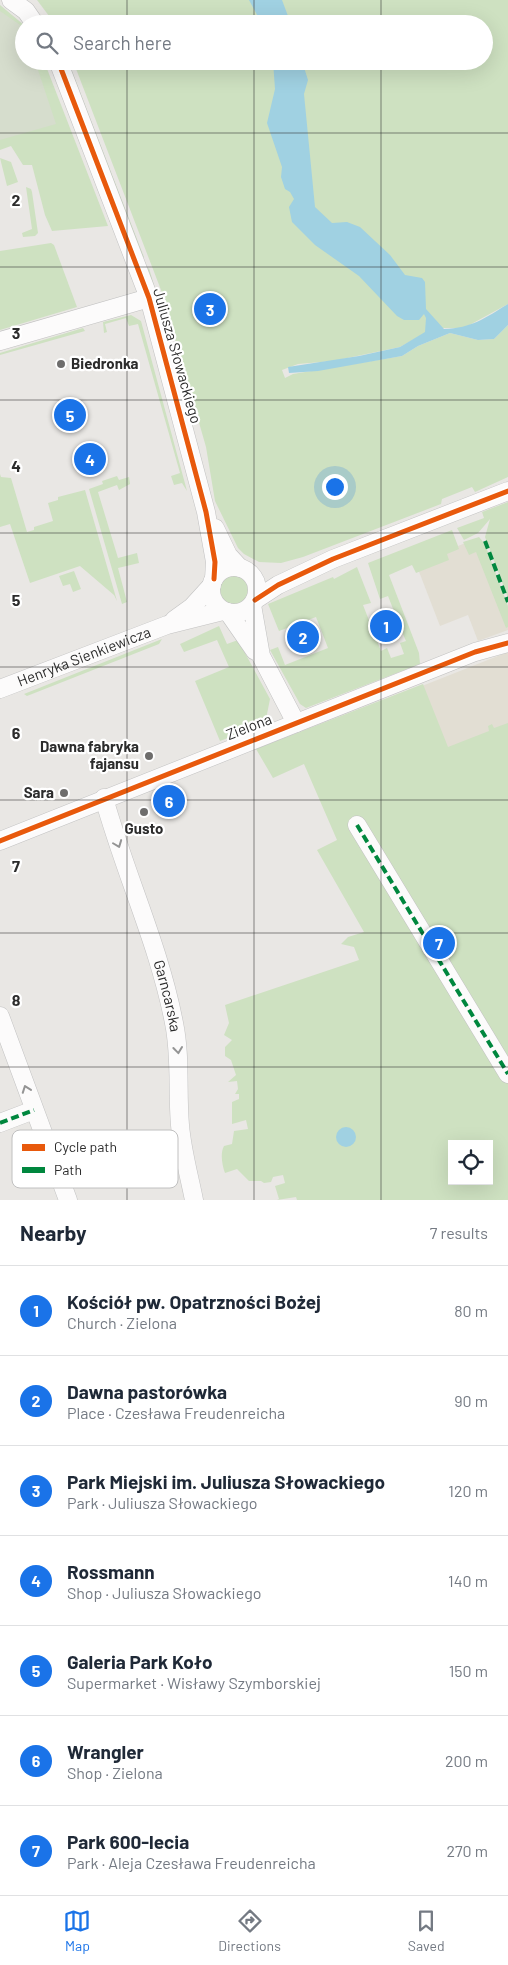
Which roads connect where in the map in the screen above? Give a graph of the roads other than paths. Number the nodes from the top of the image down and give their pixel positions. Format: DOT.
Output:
graph roads {
  1 [pos="11,0"];
  2 [pos="29,15"];
  3 [pos="61,70"];
  4 [pos="149,298"];
  5 [pos="0,341"];
  6 [pos="508,491"];
  7 [pos="206,512"];
  8 [pos="333,559"];
  9 [pos="244,570"];
  10 [pos="213,582"];
  11 [pos="254,603"];
  12 [pos="225,611"];
  13 [pos="167,625"];
  14 [pos="508,643"];
  15 [pos="261,656"];
  16 [pos="0,689"];
  17 [pos="296,722"];
  18 [pos="104,798"];
  19 [pos="357,824"];
  20 [pos="0,841"];
  21 [pos="0,1016"];
  22 [pos="508,1074"];
  23 [pos="34,1110"];
  24 [pos="0,1123"];
  25 [pos="42,1130"];
  26 [pos="63,1188"];
  27 [pos="68,1200"];
  28 [pos="194,1200"];
  1 -- 2 [label="street"];
  3 -- 4 [label="street, Juliusza Słowackiego"];
  4 -- 5 [label="street"];
  4 -- 7 [label="street, Juliusza Słowackiego"];
  6 -- 8 [label="street"];
  7 -- 9 [label="street, Juliusza Słowackiego"];
  7 -- 10 [label="street, Juliusza Słowackiego"];
  8 -- 9 [label="street"];
  8 -- 11 [label="street"];
  9 -- 10 [label="street"];
  9 -- 11 [label="street"];
  10 -- 12 [label="street"];
  10 -- 13 [label="street, Henryka Sienkiewicza"];
  11 -- 12 [label="street"];
  11 -- 15 [label="street"];
  12 -- 13 [label="street, Henryka Sienkiewicza"];
  12 -- 15 [label="street"];
  13 -- 16 [label="street, Henryka Sienkiewicza"];
  14 -- 17 [label="street, Zielona"];
  15 -- 17 [label="street"];
  17 -- 18 [label="street, Zielona"];
  18 -- 20 [label="street, Zielona"];
  18 -- 28 [label="street, Garncarska, one-way"];
  19 -- 22 [label="street"];
  23 -- 21 [label="street, one-way"];
  23 -- 24 [label="street"];
  23 -- 25 [label="street"];
  26 -- 27 [label="street"];
}
